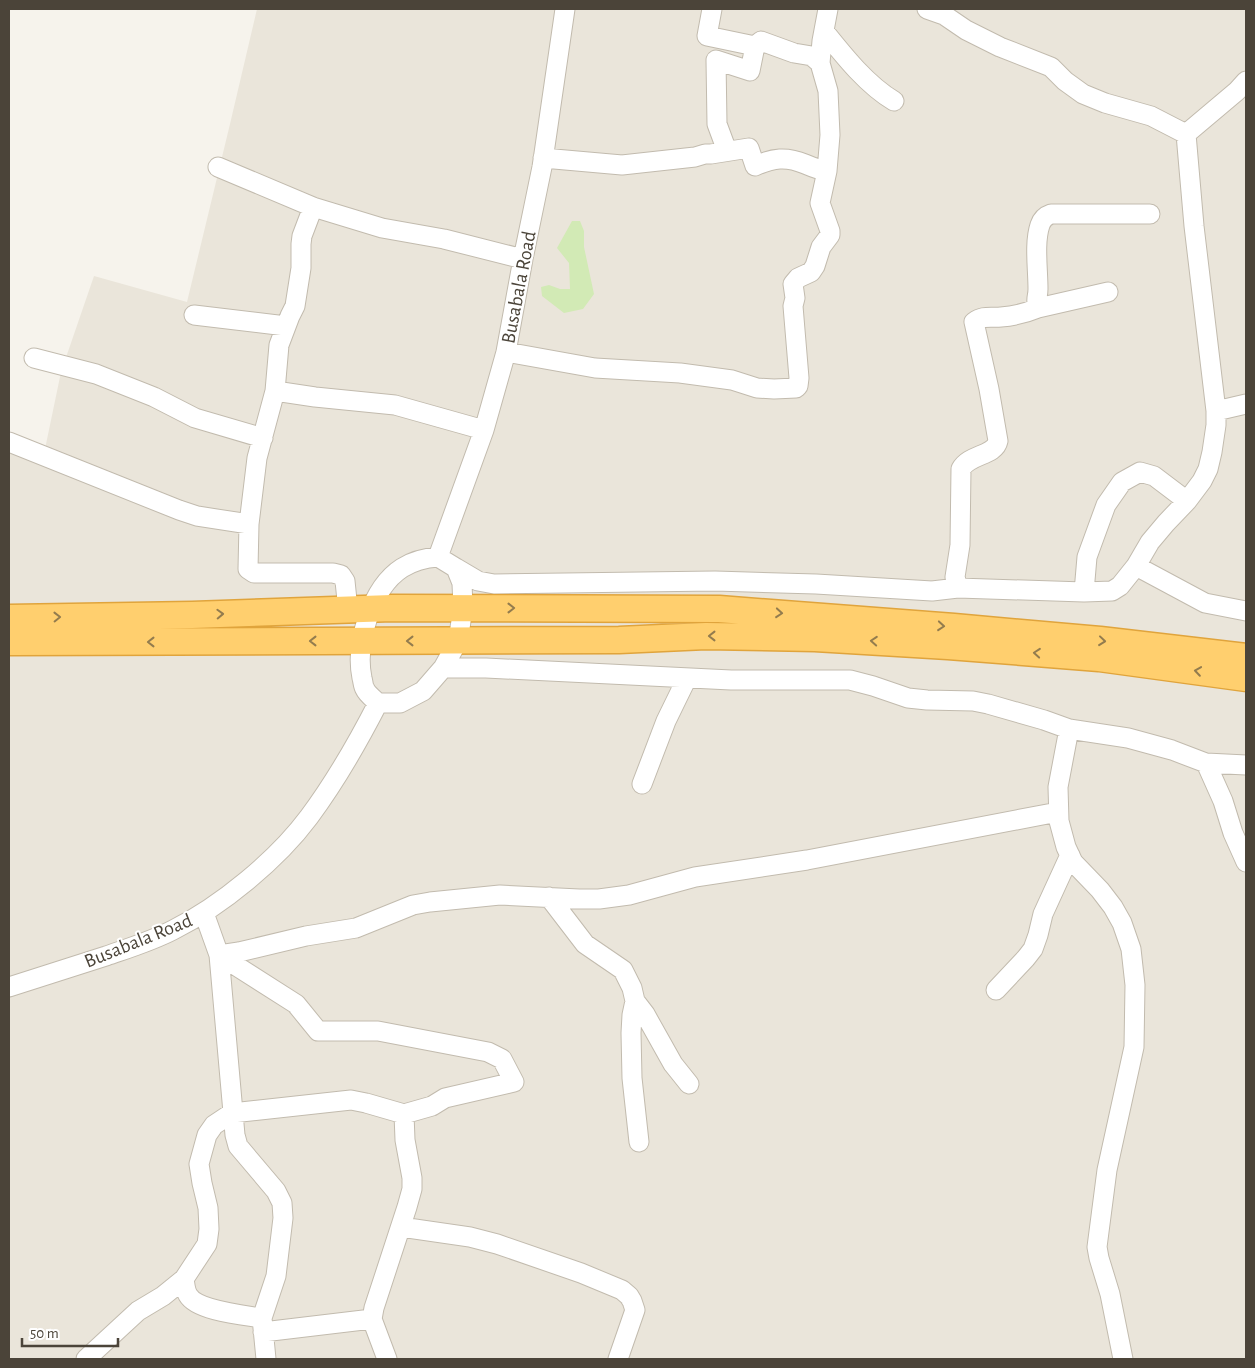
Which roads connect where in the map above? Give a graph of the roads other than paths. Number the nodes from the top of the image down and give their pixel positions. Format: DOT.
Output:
graph roads {
  1 [pos="565,9"];
  2 [pos="712,9"];
  3 [pos="828,9"];
  4 [pos="927,9"];
  5 [pos="824,31"];
  6 [pos="755,46"];
  7 [pos="820,63"];
  8 [pos="1243,88"];
  9 [pos="894,101"];
  10 [pos="1186,134"];
  11 [pos="727,151"];
  12 [pos="543,158"];
  13 [pos="218,167"];
  14 [pos="827,171"];
  15 [pos="313,207"];
  16 [pos="1150,214"];
  17 [pos="523,259"];
  18 [pos="1108,292"];
  19 [pos="1038,308"];
  20 [pos="194,315"];
  21 [pos="286,326"];
  22 [pos="506,352"];
  23 [pos="34,358"];
  24 [pos="275,391"];
  25 [pos="1246,404"];
  26 [pos="1216,411"];
  27 [pos="484,430"];
  28 [pos="263,438"];
  29 [pos="9,442"];
  30 [pos="1187,501"];
  31 [pos="249,524"];
  32 [pos="438,557"];
  33 [pos="1136,566"];
  34 [pos="456,568"];
  35 [pos="958,588"];
  36 [pos="1084,592"];
  37 [pos="463,608"];
  38 [pos="359,609"];
  39 [pos="1246,610"];
  40 [pos="9,618"];
  41 [pos="362,641"];
  42 [pos="458,641"];
  43 [pos="9,642"];
  44 [pos="1246,658"];
  45 [pos="443,668"];
  46 [pos="687,678"];
  47 [pos="1246,678"];
  48 [pos="378,703"];
  49 [pos="1069,729"];
  50 [pos="1206,763"];
  51 [pos="1246,765"];
  52 [pos="642,784"];
  53 [pos="1058,812"];
  54 [pos="1070,855"];
  55 [pos="1246,862"];
  56 [pos="549,897"];
  57 [pos="204,913"];
  58 [pos="219,955"];
  59 [pos="9,987"];
  60 [pos="996,990"];
  61 [pos="635,1001"];
  62 [pos="689,1084"];
  63 [pos="232,1113"];
  64 [pos="404,1114"];
  65 [pos="639,1142"];
  66 [pos="401,1227"];
  67 [pos="184,1279"];
  68 [pos="372,1319"];
  69 [pos="262,1325"];
  70 [pos="86,1359"];
  71 [pos="266,1359"];
  72 [pos="387,1359"];
  73 [pos="618,1359"];
  74 [pos="1123,1359"];
  1 -- 12 [label="street, Busabala Road"];
  2 -- 6 [label="street"];
  3 -- 5 [label="street"];
  4 -- 10 [label="street"];
  5 -- 7 [label="street"];
  5 -- 9 [label="street"];
  6 -- 7 [label="street"];
  6 -- 11 [label="street"];
  7 -- 14 [label="street"];
  8 -- 10 [label="street"];
  10 -- 26 [label="street"];
  11 -- 12 [label="street"];
  11 -- 14 [label="street"];
  12 -- 17 [label="street, Busabala Road"];
  13 -- 15 [label="street"];
  14 -- 22 [label="street"];
  15 -- 17 [label="street"];
  15 -- 21 [label="street"];
  16 -- 19 [label="street"];
  17 -- 22 [label="street, Busabala Road"];
  18 -- 19 [label="street"];
  19 -- 35 [label="street"];
  20 -- 21 [label="street"];
  21 -- 24 [label="street"];
  22 -- 27 [label="street, Busabala Road"];
  23 -- 28 [label="street"];
  24 -- 27 [label="street"];
  24 -- 28 [label="street"];
  25 -- 26 [label="street"];
  26 -- 30 [label="street"];
  27 -- 32 [label="street, Busabala Road"];
  28 -- 31 [label="street"];
  29 -- 31 [label="street"];
  30 -- 33 [label="street"];
  30 -- 36 [label="street"];
  31 -- 38 [label="street"];
  32 -- 34 [label="street"];
  32 -- 38 [label="street"];
  33 -- 36 [label="street"];
  33 -- 39 [label="street"];
  34 -- 35 [label="street"];
  34 -- 37 [label="street"];
  35 -- 36 [label="street"];
  37 -- 38 [label="highway"];
  37 -- 42 [label="street"];
  37 -- 44 [label="highway, one-way"];
  40 -- 38 [label="highway, one-way"];
  38 -- 41 [label="street"];
  42 -- 41 [label="highway, one-way"];
  41 -- 43 [label="highway, one-way"];
  41 -- 48 [label="street"];
  42 -- 45 [label="street"];
  47 -- 42 [label="highway, one-way"];
  45 -- 46 [label="street"];
  45 -- 48 [label="street"];
  46 -- 49 [label="street"];
  46 -- 52 [label="street"];
  48 -- 57 [label="street, Busabala Road"];
  49 -- 50 [label="street"];
  49 -- 53 [label="street"];
  50 -- 51 [label="street"];
  50 -- 55 [label="street"];
  53 -- 54 [label="street"];
  53 -- 56 [label="street"];
  54 -- 60 [label="street"];
  54 -- 74 [label="street"];
  56 -- 58 [label="street"];
  56 -- 61 [label="street"];
  57 -- 58 [label="street"];
  57 -- 59 [label="street, Busabala Road"];
  58 -- 63 [label="street"];
  58 -- 64 [label="street"];
  61 -- 62 [label="street"];
  61 -- 65 [label="street"];
  63 -- 64 [label="street"];
  63 -- 67 [label="street"];
  63 -- 69 [label="street"];
  64 -- 66 [label="street"];
  66 -- 68 [label="street"];
  66 -- 73 [label="street"];
  67 -- 69 [label="street"];
  67 -- 70 [label="street"];
  68 -- 69 [label="street"];
  68 -- 72 [label="street"];
  69 -- 71 [label="street"];
}
